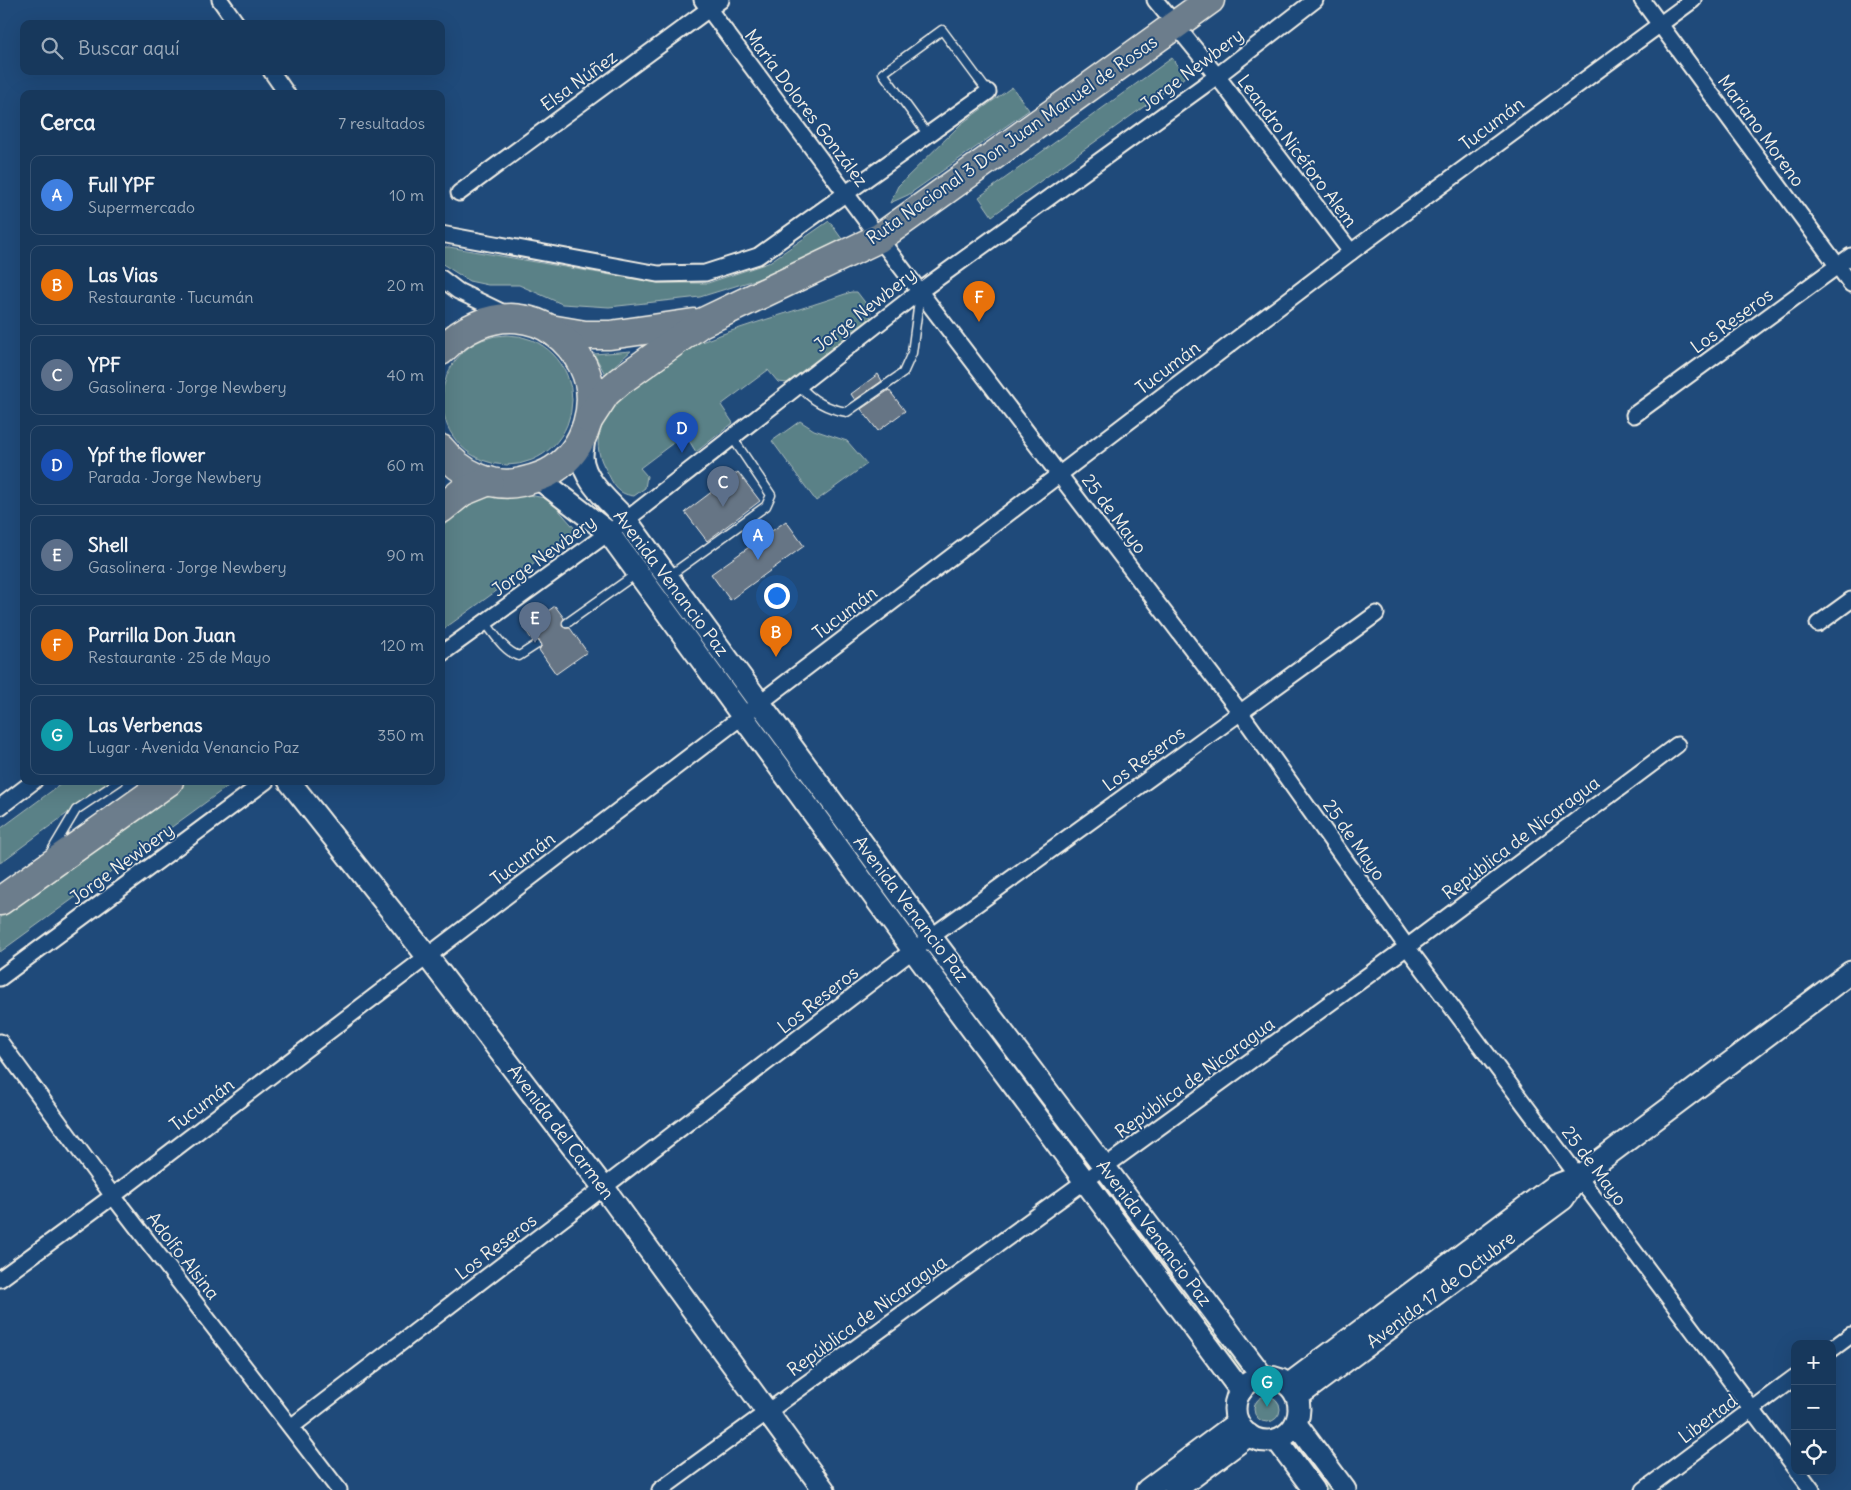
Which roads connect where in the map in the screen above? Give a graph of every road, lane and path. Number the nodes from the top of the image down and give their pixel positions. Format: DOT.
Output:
graph roads {
  1 [pos="1155,0"];
  2 [pos="1210,0"];
  3 [pos="1315,0"];
  4 [pos="1642,0"];
  5 [pos="1693,0"];
  6 [pos="226,2"];
  7 [pos="711,3"];
  8 [pos="235,20"];
  9 [pos="1659,24"];
  10 [pos="1175,26"];
  11 [pos="274,75"];
  12 [pos="1217,76"];
  13 [pos="283,90"];
  14 [pos="988,92"];
  15 [pos="928,135"];
  16 [pos="459,193"];
  17 [pos="847,194"];
  18 [pos="445,235"];
  19 [pos="879,238"];
  20 [pos="1351,252"];
  21 [pos="1851,256"];
  22 [pos="1837,267"];
  23 [pos="445,281"];
  24 [pos="1851,284"];
  25 [pos="920,291"];
  26 [pos="516,319"];
  27 [pos="701,323"];
  28 [pos="550,329"];
  29 [pos="445,347"];
  30 [pos="798,385"];
  31 [pos="1634,415"];
  32 [pos="587,425"];
  33 [pos="732,437"];
  34 [pos="445,454"];
  35 [pos="1060,473"];
  36 [pos="538,478"];
  37 [pos="489,481"];
  38 [pos="445,506"];
  39 [pos="626,520"];
  40 [pos="608,532"];
  41 [pos="638,573"];
  42 [pos="668,578"];
  43 [pos="1851,600"];
  44 [pos="1376,614"];
  45 [pos="485,622"];
  46 [pos="567,623"];
  47 [pos="1818,624"];
  48 [pos="536,645"];
  49 [pos="445,651"];
  50 [pos="759,703"];
  51 [pos="1240,712"];
  52 [pos="741,716"];
  53 [pos="1677,745"];
  54 [pos="29,785"];
  55 [pos="113,785"];
  56 [pos="163,785"];
  57 [pos="261,785"];
  58 [pos="292,785"];
  59 [pos="0,807"];
  60 [pos="39,873"];
  61 [pos="0,901"];
  62 [pos="931,937"];
  63 [pos="1407,947"];
  64 [pos="912,950"];
  65 [pos="427,956"];
  66 [pos="1851,972"];
  67 [pos="0,978"];
  68 [pos="0,1042"];
  69 [pos="1105,1167"];
  70 [pos="1578,1177"];
  71 [pos="1086,1181"];
  72 [pos="604,1188"];
  73 [pos="113,1196"];
  74 [pos="0,1279"];
  75 [pos="1851,1335"];
  76 [pos="1836,1346"];
  77 [pos="1263,1377"];
  78 [pos="1791,1380"];
  79 [pos="1241,1391"];
  80 [pos="1293,1391"];
  81 [pos="1752,1410"];
  82 [pos="766,1412"];
  83 [pos="1296,1424"];
  84 [pos="291,1427"];
  85 [pos="1243,1429"];
  86 [pos="1277,1440"];
  87 [pos="1791,1462"];
  88 [pos="1801,1475"];
  89 [pos="339,1490"];
  90 [pos="660,1490"];
  91 [pos="824,1490"];
  92 [pos="1147,1490"];
  93 [pos="1175,1490"];
  94 [pos="1314,1490"];
  95 [pos="1344,1490"];
  96 [pos="1644,1490"];
  97 [pos="1812,1490"];
  1 -- 10 [label="street, Leandro Nicéforo Alem"];
  2 -- 10 [label="highway, Ruta Nacional 3 Don Juan Manuel de Rosas"];
  3 -- 12 [label="street, Jorge Newbery"];
  4 -- 9 [label="street, Mariano Moreno"];
  5 -- 9 [label="street, Tucumán"];
  6 -- 8 [label="street"];
  7 -- 16 [label="street, Elsa Núñez"];
  7 -- 17 [label="street, María Dolores González"];
  9 -- 20 [label="street, Tucumán"];
  9 -- 22 [label="street, Mariano Moreno"];
  10 -- 12 [label="street, Leandro Nicéforo Alem"];
  10 -- 19 [label="highway, Ruta Nacional 3 Don Juan Manuel de Rosas"];
  11 -- 13 [label="street"];
  12 -- 20 [label="street, Leandro Nicéforo Alem"];
  12 -- 25 [label="street, Jorge Newbery"];
  14 -- 15 [label="street"];
  14 -- 15 [label="lane"];
  15 -- 17 [label="street"];
  17 -- 18 [label="street"];
  17 -- 19 [label="street, María Dolores González"];
  19 -- 25 [label="street, 25 de Mayo"];
  19 -- 27 [label="highway, Ruta Nacional 3 Don Juan Manuel de Rosas"];
  20 -- 35 [label="street, Tucumán"];
  21 -- 22 [label="street, Los Reseros"];
  22 -- 24 [label="street, Mariano Moreno"];
  22 -- 31 [label="street, Los Reseros"];
  23 -- 26 [label="street"];
  25 -- 30 [label="street, Jorge Newbery"];
  25 -- 30 [label="lane"];
  25 -- 35 [label="street, 25 de Mayo"];
  26 -- 28 [label="highway"];
  26 -- 29 [label="highway"];
  27 -- 28 [label="highway, Ruta Nacional 3 Don Juan Manuel de Rosas"];
  27 -- 32 [label="highway, Ruta Nacional 3 Don Juan Manuel de Rosas"];
  28 -- 32 [label="highway"];
  30 -- 33 [label="street, Jorge Newbery"];
  32 -- 36 [label="highway, Ruta Nacional 3 Don Juan Manuel de Rosas"];
  32 -- 39 [label="main road, Avenida Venancio Paz"];
  33 -- 39 [label="street, Jorge Newbery"];
  33 -- 42 [label="lane"];
  34 -- 37 [label="highway"];
  35 -- 50 [label="street, Tucumán"];
  35 -- 51 [label="street, 25 de Mayo"];
  36 -- 37 [label="highway, Ruta Nacional 3 Don Juan Manuel de Rosas"];
  36 -- 40 [label="main road, Avenida Venancio Paz"];
  37 -- 38 [label="highway"];
  39 -- 40 [label="street, Jorge Newbery"];
  39 -- 42 [label="main road, Avenida Venancio Paz"];
  40 -- 41 [label="main road, Avenida Venancio Paz"];
  40 -- 45 [label="street, Jorge Newbery"];
  41 -- 46 [label="lane"];
  41 -- 52 [label="main road, Avenida Venancio Paz"];
  42 -- 50 [label="main road, Avenida Venancio Paz"];
  43 -- 47 [label="street"];
  44 -- 51 [label="street, Los Reseros"];
  45 -- 48 [label="lane"];
  45 -- 49 [label="street, Jorge Newbery"];
  50 -- 52 [label="street, Tucumán"];
  50 -- 62 [label="main road, Avenida Venancio Paz"];
  51 -- 62 [label="street, Los Reseros"];
  51 -- 63 [label="street, 25 de Mayo"];
  52 -- 64 [label="main road, Avenida Venancio Paz"];
  52 -- 65 [label="street, Tucumán"];
  53 -- 63 [label="street, República de Nicaragua"];
  54 -- 59 [label="street"];
  55 -- 60 [label="lane"];
  56 -- 60 [label="highway"];
  57 -- 67 [label="street, Jorge Newbery"];
  58 -- 65 [label="main road, Avenida del Carmen"];
  60 -- 61 [label="highway"];
  62 -- 64 [label="street, Los Reseros"];
  62 -- 69 [label="main road, Avenida Venancio Paz"];
  63 -- 69 [label="street, República de Nicaragua"];
  63 -- 70 [label="street, 25 de Mayo"];
  64 -- 71 [label="main road, Avenida Venancio Paz"];
  64 -- 72 [label="street, Los Reseros"];
  65 -- 72 [label="main road, Avenida del Carmen"];
  65 -- 73 [label="street, Tucumán"];
  66 -- 70 [label="main road, Avenida 17 de Octubre"];
  68 -- 73 [label="street, Adolfo Alsina"];
  69 -- 71 [label="street, República de Nicaragua"];
  69 -- 77 [label="main road, Avenida Venancio Paz"];
  70 -- 80 [label="main road, Avenida 17 de Octubre"];
  70 -- 81 [label="street, 25 de Mayo"];
  71 -- 79 [label="main road, Avenida Venancio Paz"];
  71 -- 82 [label="street, República de Nicaragua"];
  72 -- 82 [label="main road, Avenida del Carmen"];
  72 -- 84 [label="street, Los Reseros"];
  73 -- 74 [label="street, Tucumán"];
  73 -- 84 [label="street, Adolfo Alsina"];
  75 -- 76 [label="street"];
  77 -- 79 [label="main road"];
  77 -- 80 [label="main road"];
  78 -- 81 [label="street, Libertad"];
  79 -- 85 [label="main road"];
  80 -- 83 [label="main road"];
  81 -- 87 [label="street, 25 de Mayo"];
  81 -- 96 [label="street, Libertad"];
  82 -- 90 [label="street, República de Nicaragua"];
  82 -- 91 [label="main road, Avenida del Carmen"];
  83 -- 86 [label="main road"];
  83 -- 95 [label="main road"];
  84 -- 89 [label="street, Adolfo Alsina"];
  85 -- 86 [label="main road"];
  85 -- 92 [label="main road"];
  85 -- 93 [label="main road"];
  86 -- 94 [label="main road"];
  88 -- 97 [label="street"];
}
